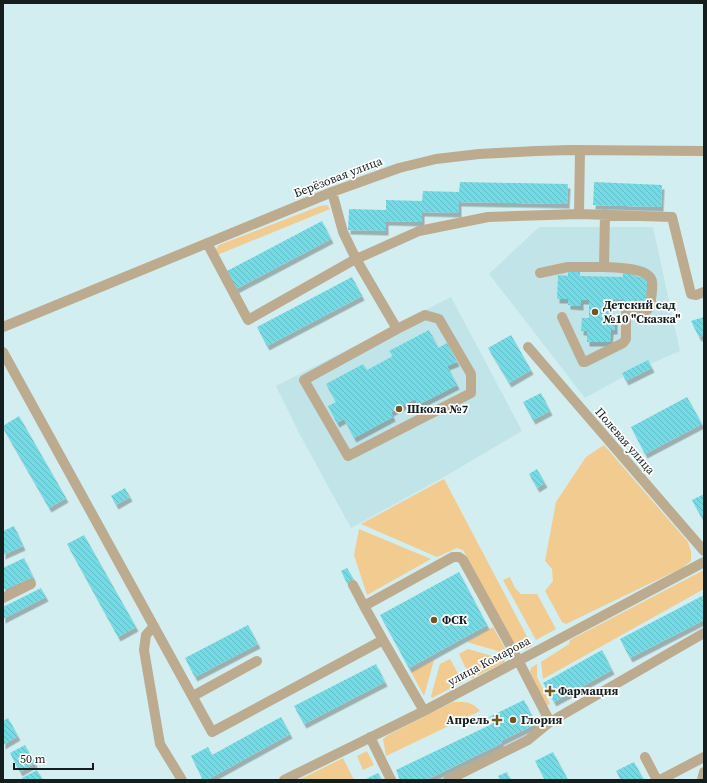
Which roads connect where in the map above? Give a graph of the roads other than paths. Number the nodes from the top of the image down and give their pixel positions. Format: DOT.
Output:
graph roads {
  1 [pos="580,150"];
  2 [pos="704,151"];
  3 [pos="332,192"];
  4 [pos="579,214"];
  5 [pos="605,214"];
  6 [pos="207,243"];
  7 [pos="356,259"];
  8 [pos="604,267"];
  9 [pos="540,273"];
  10 [pos="704,292"];
  11 [pos="562,317"];
  12 [pos="3,327"];
  13 [pos="398,329"];
  14 [pos="528,348"];
  15 [pos="3,352"];
  16 [pos="704,551"];
  17 [pos="704,562"];
  18 [pos="31,584"];
  19 [pos="353,585"];
  20 [pos="3,598"];
  21 [pos="364,606"];
  22 [pos="154,626"];
  23 [pos="704,633"];
  24 [pos="383,640"];
  25 [pos="518,660"];
  26 [pos="257,661"];
  27 [pos="193,696"];
  28 [pos="424,711"];
  29 [pos="550,722"];
  30 [pos="370,737"];
  31 [pos="645,757"];
  32 [pos="704,757"];
  33 [pos="704,772"];
  34 [pos="182,780"];
  35 [pos="284,780"];
  36 [pos="391,780"];
  37 [pos="448,780"];
  38 [pos="659,780"];
  39 [pos="702,780"];
  1 -- 2 [label="street, Берёзовая улица"];
  1 -- 3 [label="street, Берёзовая улица"];
  1 -- 4 [label="street"];
  3 -- 6 [label="street, Берёзовая улица"];
  3 -- 7 [label="street"];
  4 -- 5 [label="street"];
  4 -- 7 [label="street"];
  5 -- 8 [label="street"];
  5 -- 10 [label="street"];
  6 -- 7 [label="street"];
  6 -- 12 [label="street, Берёзовая улица"];
  7 -- 13 [label="street"];
  8 -- 9 [label="street"];
  8 -- 11 [label="street"];
  13 -- 13 [label="street"];
  14 -- 16 [label="street, Полевая улица"];
  15 -- 22 [label="street"];
  17 -- 25 [label="street, улица Комарова"];
  18 -- 20 [label="street"];
  19 -- 21 [label="street"];
  21 -- 24 [label="street"];
  21 -- 25 [label="street"];
  22 -- 27 [label="street"];
  22 -- 34 [label="street"];
  23 -- 29 [label="street"];
  24 -- 27 [label="street"];
  24 -- 28 [label="street"];
  25 -- 28 [label="street, улица Комарова"];
  25 -- 29 [label="street"];
  26 -- 27 [label="street"];
  28 -- 30 [label="street, улица Комарова"];
  29 -- 37 [label="street"];
  30 -- 35 [label="street, улица Комарова"];
  30 -- 36 [label="street"];
  31 -- 38 [label="street"];
  32 -- 38 [label="street"];
  33 -- 39 [label="street"];
}
